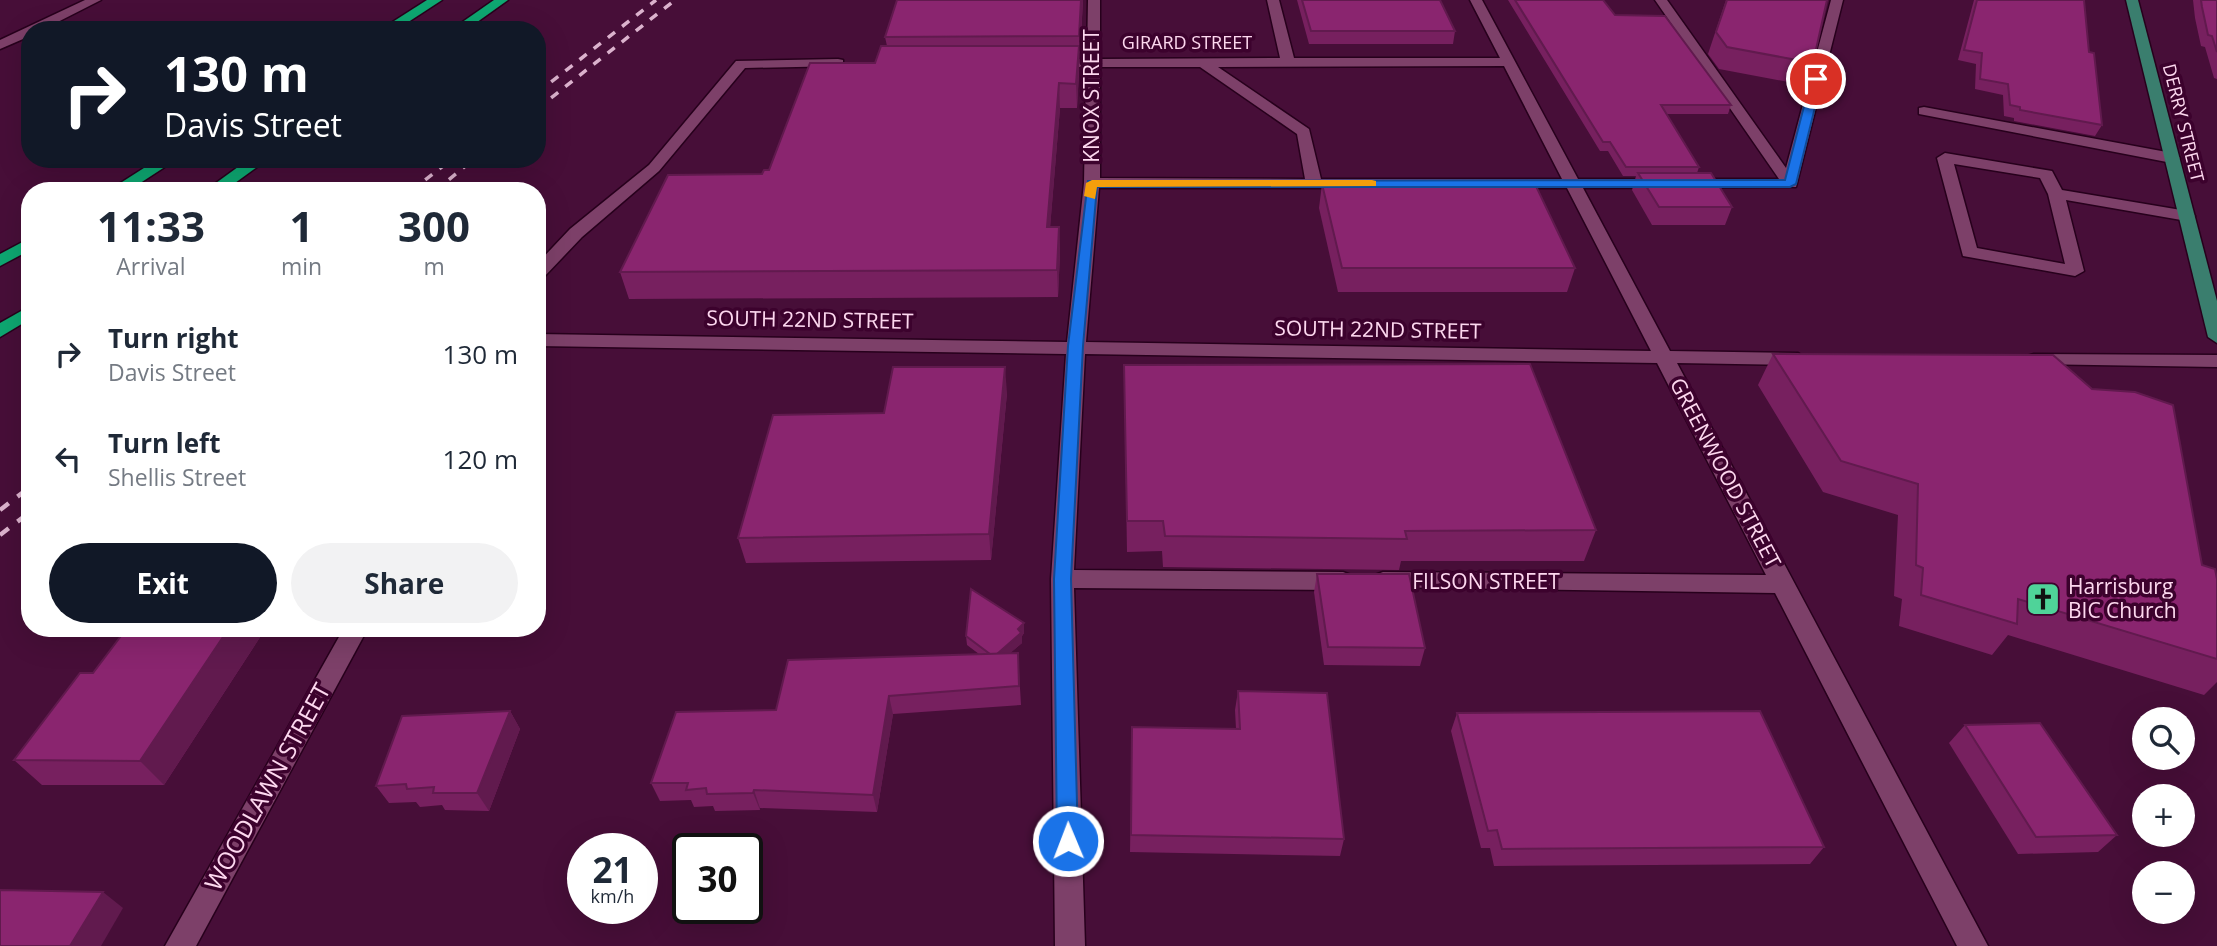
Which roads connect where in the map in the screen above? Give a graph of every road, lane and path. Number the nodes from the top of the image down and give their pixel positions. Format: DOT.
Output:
graph roads {
  1 [pos="95,0"];
  2 [pos="436,0"];
  3 [pos="502,0"];
  4 [pos="1094,0"];
  5 [pos="1273,0"];
  6 [pos="1476,0"];
  7 [pos="1661,0"];
  8 [pos="1836,0"];
  9 [pos="2132,0"];
  10 [pos="50,21"];
  11 [pos="402,21"];
  12 [pos="470,21"];
  13 [pos="21,35"];
  14 [pos="0,45"];
  15 [pos="1288,62"];
  16 [pos="1508,62"];
  17 [pos="1038,63"];
  18 [pos="1092,63"];
  19 [pos="1204,63"];
  20 [pos="849,64"];
  21 [pos="1924,111"];
  22 [pos="2172,158"];
  23 [pos="154,168"];
  24 [pos="247,168"];
  25 [pos="131,182"];
  26 [pos="226,182"];
  27 [pos="1092,183"];
  28 [pos="1572,183"];
  29 [pos="1314,184"];
  30 [pos="1790,184"];
  31 [pos="2056,194"];
  32 [pos="2187,216"];
  33 [pos="21,248"];
  34 [pos="0,261"];
  35 [pos="546,265"];
  36 [pos="21,317"];
  37 [pos="0,331"];
  38 [pos="2217,337"];
  39 [pos="546,340"];
  40 [pos="1076,346"];
  41 [pos="1665,358"];
  42 [pos="1818,359"];
  43 [pos="2012,360"];
  44 [pos="2217,361"];
  45 [pos="1062,579"];
  46 [pos="1783,584"];
  47 [pos="351,637"];
  48 [pos="180,946"];
  49 [pos="1070,946"];
  50 [pos="1973,946"];
  1 -- 10 [label="street"];
  2 -- 11 [label="highway"];
  3 -- 12 [label="highway"];
  4 -- 18 [label="street, KNOX STREET"];
  5 -- 15 [label="street"];
  6 -- 16 [label="street, GREENWOOD STREET"];
  7 -- 30 [label="street"];
  8 -- 30 [label="street"];
  9 -- 22 [label="main road, DERRY STREET"];
  13 -- 14 [label="street"];
  15 -- 16 [label="street, GIRARD STREET"];
  15 -- 19 [label="street, GIRARD STREET"];
  16 -- 28 [label="street, GREENWOOD STREET"];
  17 -- 18 [label="street, GIRARD STREET"];
  18 -- 19 [label="street, GIRARD STREET"];
  18 -- 27 [label="street, KNOX STREET"];
  19 -- 29 [label="street"];
  20 -- 35 [label="street"];
  21 -- 22 [label="street"];
  22 -- 32 [label="main road, DERRY STREET"];
  23 -- 25 [label="highway"];
  24 -- 26 [label="highway"];
  27 -- 29 [label="street"];
  27 -- 40 [label="street, KNOX STREET"];
  28 -- 29 [label="street"];
  28 -- 30 [label="street"];
  28 -- 41 [label="street, GREENWOOD STREET"];
  31 -- 31 [label="street"];
  31 -- 32 [label="street"];
  32 -- 38 [label="main road, DERRY STREET"];
  33 -- 34 [label="highway"];
  36 -- 37 [label="highway"];
  39 -- 40 [label="street, SOUTH 22ND STREET"];
  40 -- 41 [label="street, SOUTH 22ND STREET"];
  40 -- 45 [label="street, KNOX STREET"];
  41 -- 42 [label="street, SOUTH 22ND STREET"];
  41 -- 46 [label="street, GREENWOOD STREET"];
  43 -- 44 [label="street"];
  45 -- 46 [label="street, FILSON STREET"];
  45 -- 49 [label="street, KNOX STREET"];
  46 -- 50 [label="street, GREENWOOD STREET"];
  47 -- 48 [label="street, WOODLAWN STREET"];
}
